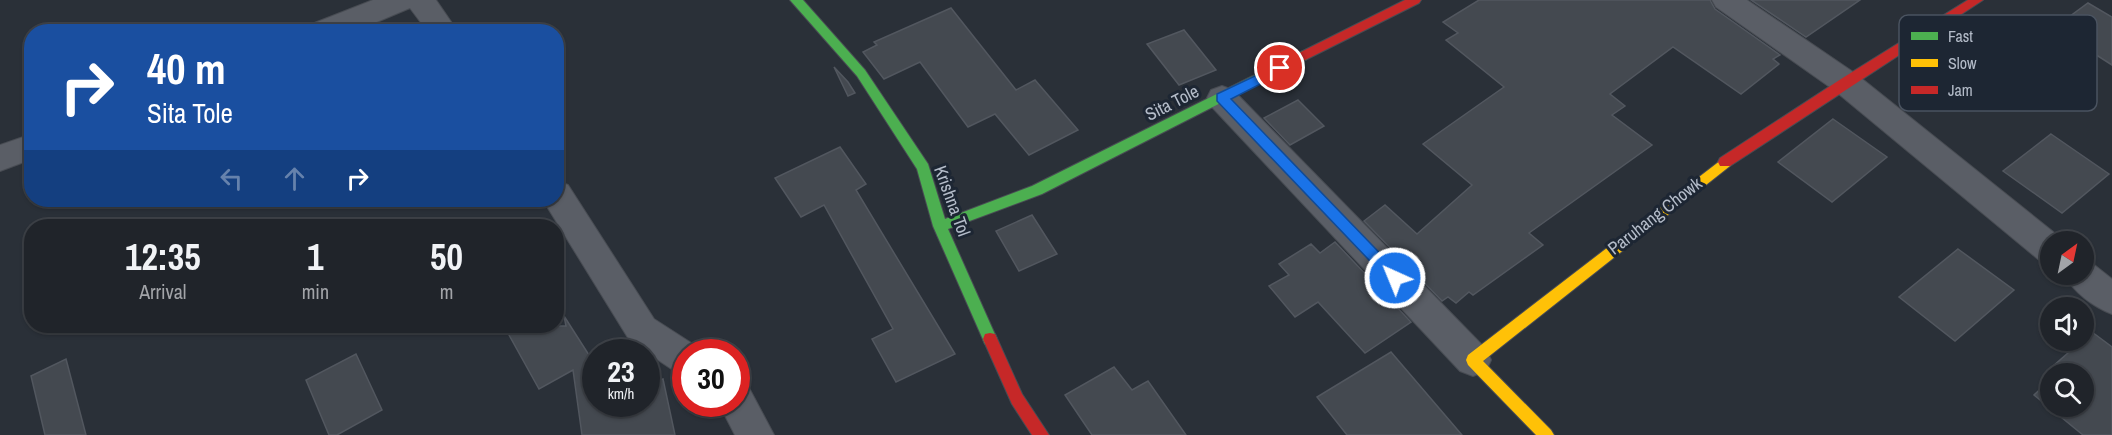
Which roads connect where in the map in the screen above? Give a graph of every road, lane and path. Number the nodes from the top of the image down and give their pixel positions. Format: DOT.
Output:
graph roads {
  1 [pos="402,0"];
  2 [pos="420,0"];
  3 [pos="796,0"];
  4 [pos="1415,0"];
  5 [pos="1726,0"];
  6 [pos="1977,0"];
  7 [pos="1953,15"];
  8 [pos="342,24"];
  9 [pos="438,24"];
  10 [pos="1899,48"];
  11 [pos="1845,82"];
  12 [pos="1222,98"];
  13 [pos="24,149"];
  14 [pos="0,158"];
  15 [pos="564,207"];
  16 [pos="940,225"];
  17 [pos="2040,241"];
  18 [pos="2094,284"];
  19 [pos="2112,299"];
  20 [pos="672,350"];
  21 [pos="1473,360"];
  22 [pos="745,417"];
  23 [pos="755,435"];
  24 [pos="1041,435"];
  25 [pos="1545,435"];
  1 -- 8 [label="street"];
  2 -- 9 [label="street"];
  3 -- 16 [label="street, Krishna Tol"];
  4 -- 12 [label="street, Sita Tole"];
  5 -- 11 [label="street"];
  6 -- 7 [label="street, Paruhang Chowk"];
  10 -- 11 [label="street, Paruhang Chowk"];
  11 -- 17 [label="street"];
  11 -- 21 [label="street, Paruhang Chowk"];
  12 -- 16 [label="street, Sita Tole"];
  12 -- 21 [label="street"];
  13 -- 14 [label="street"];
  15 -- 20 [label="street"];
  16 -- 24 [label="street, Krishna Tol"];
  18 -- 19 [label="street"];
  21 -- 25 [label="street"];
  22 -- 23 [label="street"];
}
